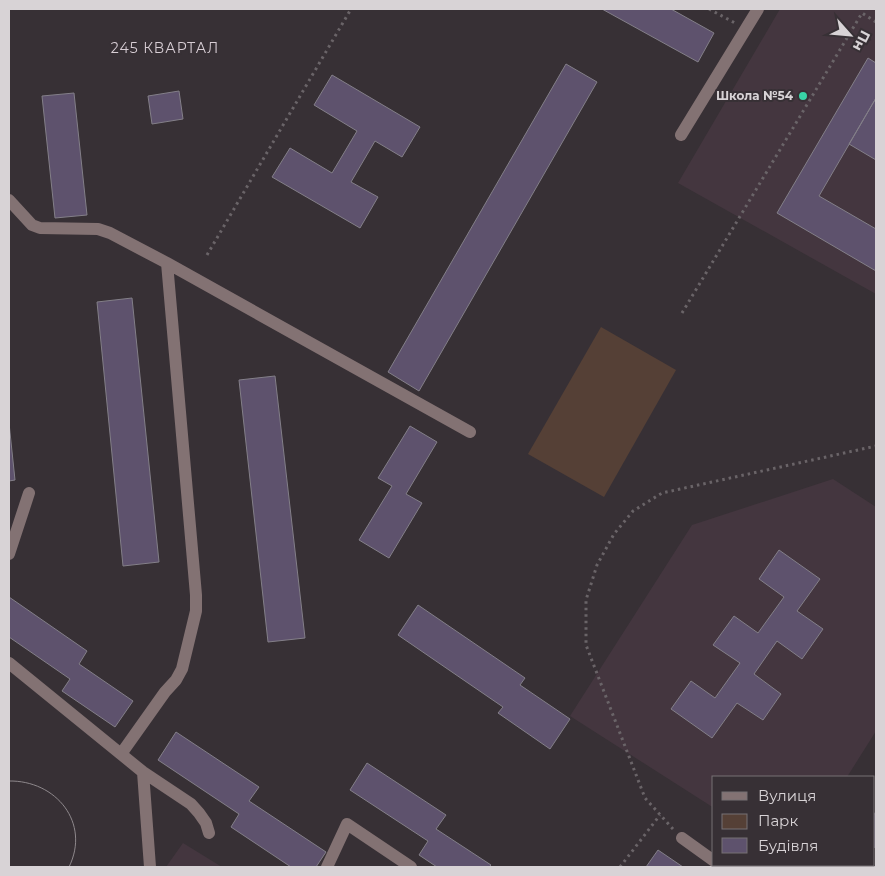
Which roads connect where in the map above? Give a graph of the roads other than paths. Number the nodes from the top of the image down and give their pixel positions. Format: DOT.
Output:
graph roads {
  1 [pos="758,9"];
  2 [pos="680,135"];
  3 [pos="9,200"];
  4 [pos="167,263"];
  5 [pos="470,432"];
  6 [pos="29,492"];
  7 [pos="9,554"];
  8 [pos="9,663"];
  9 [pos="121,754"];
  10 [pos="144,772"];
  11 [pos="209,833"];
  12 [pos="682,838"];
  13 [pos="712,860"];
  14 [pos="150,867"];
  15 [pos="326,867"];
  16 [pos="411,867"];
  1 -- 2 [label="lane"];
  3 -- 4 [label="lane"];
  4 -- 5 [label="lane"];
  4 -- 9 [label="lane"];
  6 -- 7 [label="lane"];
  8 -- 9 [label="lane"];
  9 -- 10 [label="lane"];
  10 -- 11 [label="lane"];
  10 -- 14 [label="lane"];
  12 -- 13 [label="lane"];
  15 -- 16 [label="lane"];
}
